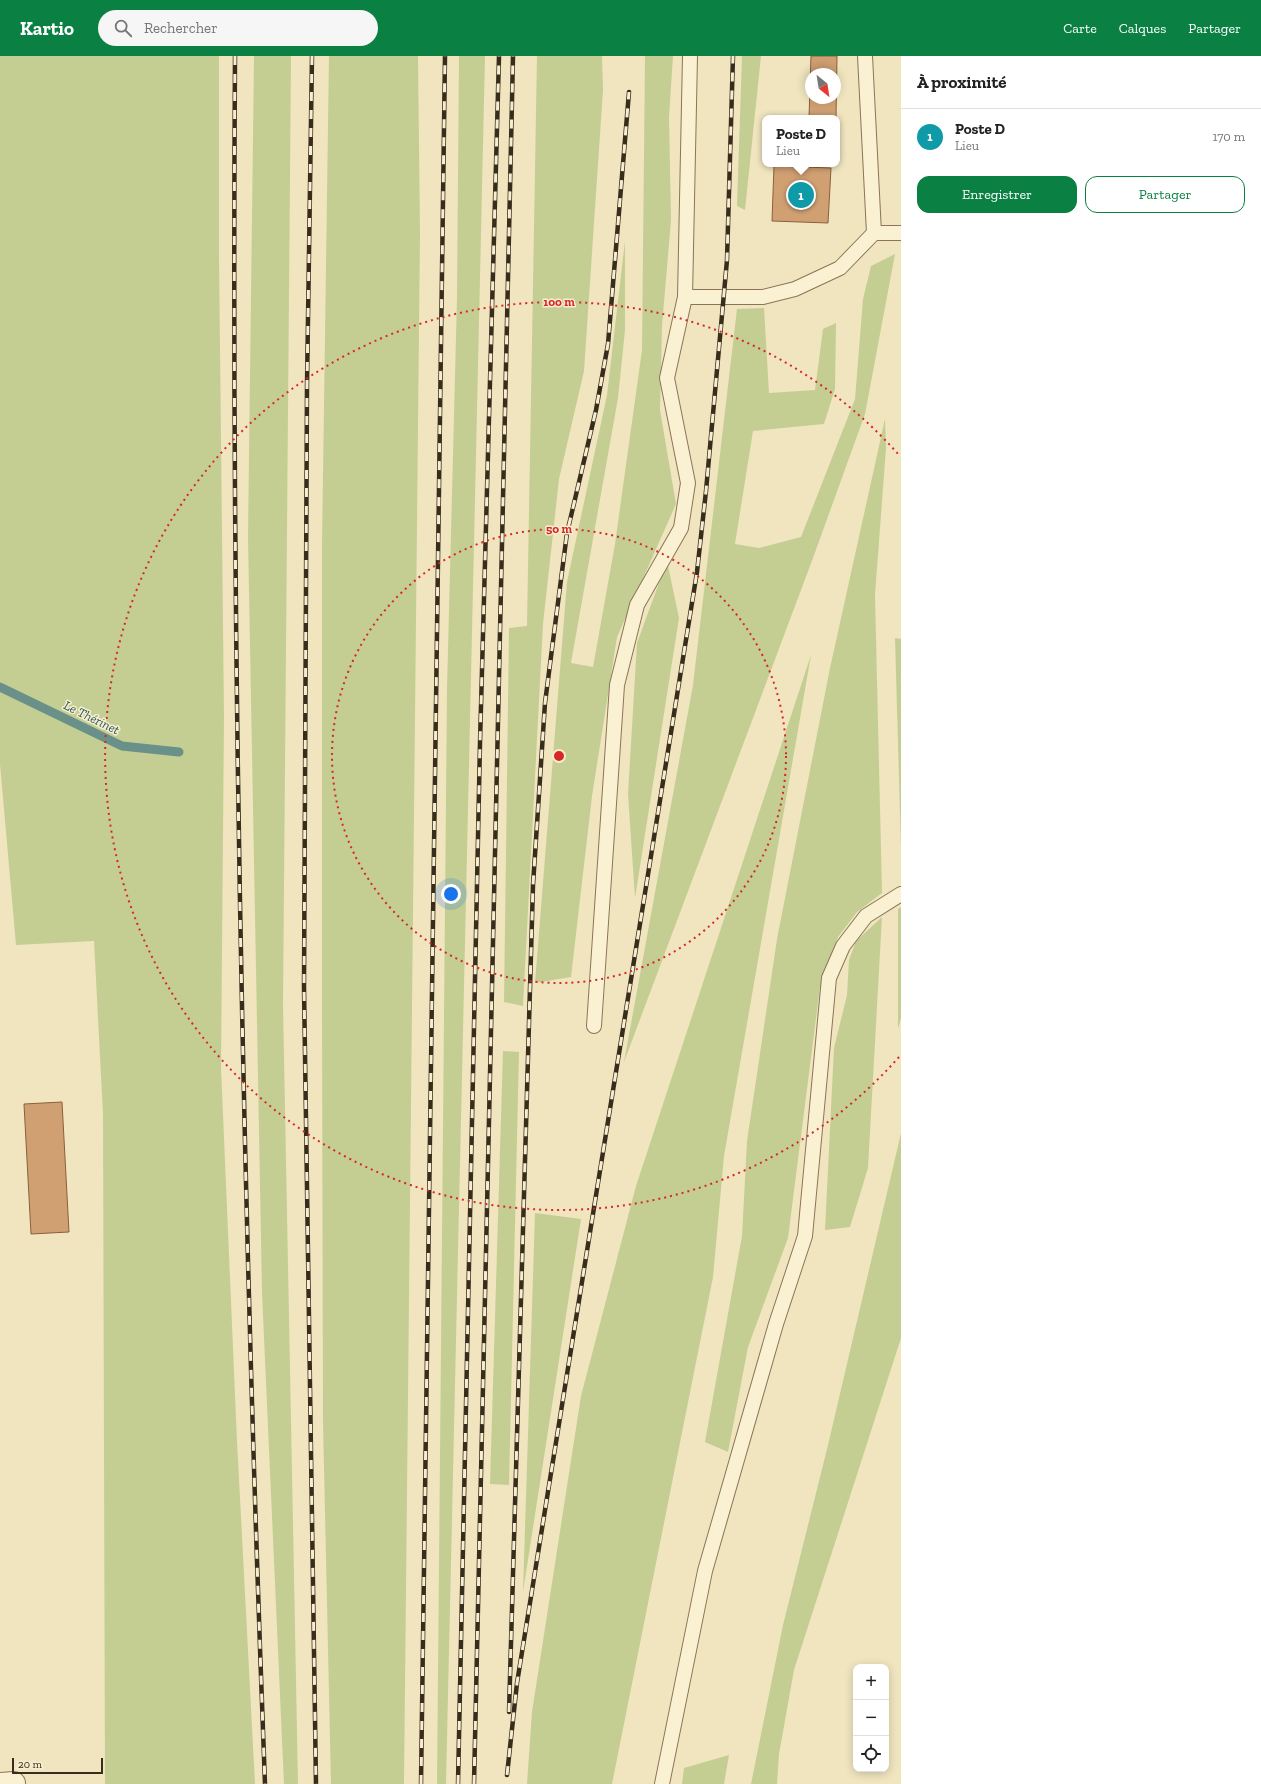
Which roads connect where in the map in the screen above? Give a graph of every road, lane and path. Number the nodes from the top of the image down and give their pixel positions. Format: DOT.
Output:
graph roads {
  1 [pos="690,56"];
  2 [pos="865,56"];
  3 [pos="901,233"];
  4 [pos="874,234"];
  5 [pos="685,297"];
  6 [pos="901,894"];
  7 [pos="594,1026"];
  8 [pos="0,1784"];
  9 [pos="14,1784"];
  10 [pos="662,1784"];
  1 -- 5 [label="lane"];
  2 -- 4 [label="lane"];
  3 -- 4 [label="lane"];
  4 -- 5 [label="lane"];
  5 -- 7 [label="lane"];
  6 -- 10 [label="lane"];
  8 -- 9 [label="street"];
}
